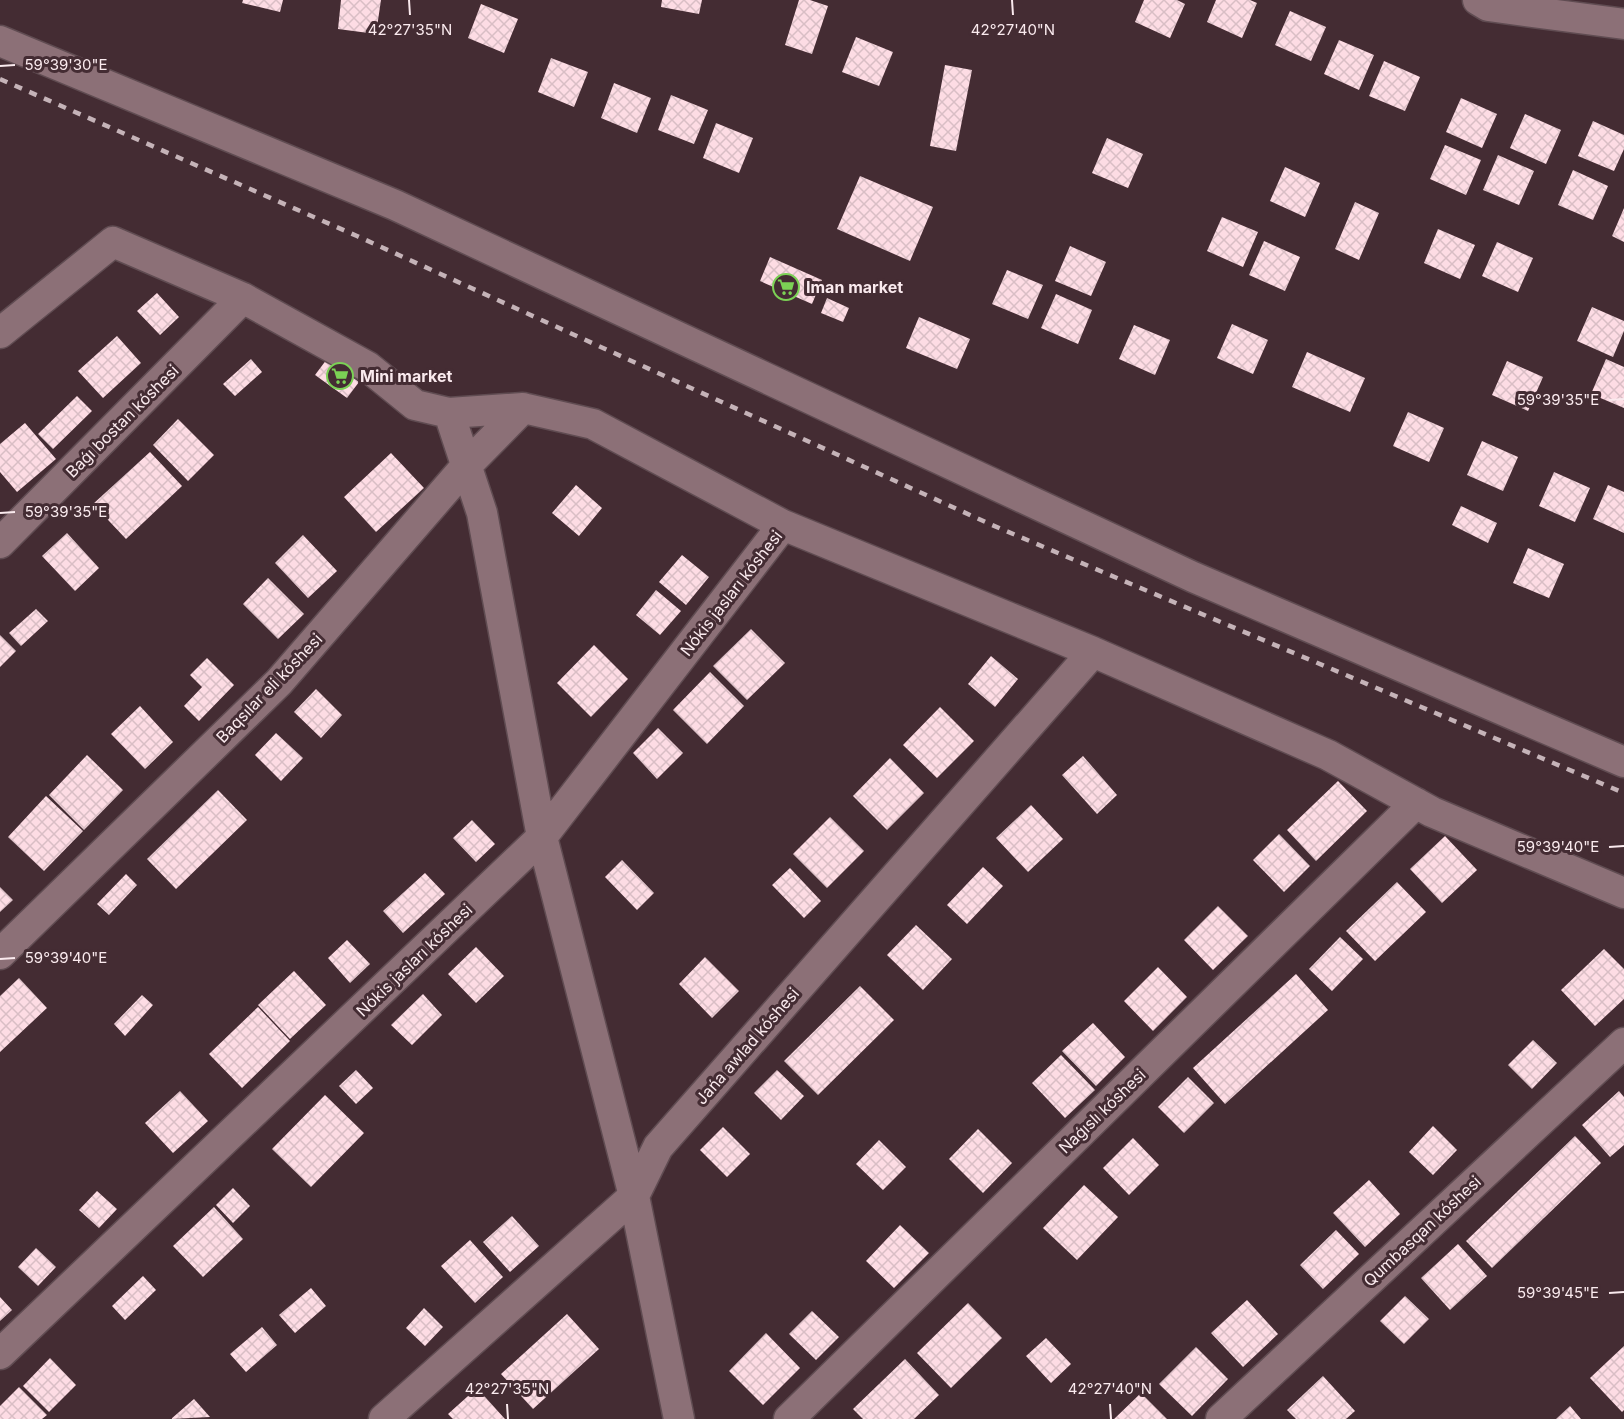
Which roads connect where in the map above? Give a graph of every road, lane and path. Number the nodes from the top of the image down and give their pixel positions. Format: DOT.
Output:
graph roads {
  1 [pos="1478,0"];
  2 [pos="1624,24"];
  3 [pos="0,41"];
  4 [pos="243,298"];
  5 [pos="0,333"];
  6 [pos="523,408"];
  7 [pos="449,413"];
  8 [pos="467,465"];
  9 [pos="783,525"];
  10 [pos="0,543"];
  11 [pos="1093,652"];
  12 [pos="1624,762"];
  13 [pos="1416,803"];
  14 [pos="543,837"];
  15 [pos="1624,893"];
  16 [pos="0,954"];
  17 [pos="1624,1043"];
  18 [pos="634,1196"];
  19 [pos="0,1354"];
  20 [pos="384,1419"];
  21 [pos="679,1419"];
  22 [pos="789,1419"];
  23 [pos="1221,1419"];
  1 -- 2 [label="street"];
  3 -- 12 [label="street"];
  4 -- 5 [label="street"];
  4 -- 7 [label="street"];
  4 -- 10 [label="street, Baǵı bostan kóshesi"];
  6 -- 7 [label="street"];
  6 -- 8 [label="street, Baqsılar eli kóshesi"];
  6 -- 9 [label="street"];
  7 -- 8 [label="street"];
  8 -- 14 [label="street"];
  8 -- 16 [label="street, Baqsılar eli kóshesi"];
  9 -- 11 [label="street"];
  9 -- 14 [label="street, Nókis jasları kóshesi"];
  11 -- 13 [label="street"];
  11 -- 18 [label="street, Jańa awlad kóshesi"];
  13 -- 15 [label="street"];
  13 -- 22 [label="street, Naǵıslı kóshesi"];
  14 -- 18 [label="street"];
  14 -- 19 [label="street, Nókis jasları kóshesi"];
  17 -- 23 [label="street, Qumbasqan kóshesi"];
  18 -- 20 [label="street, Jańa awlad kóshesi"];
  18 -- 21 [label="street"];
}
